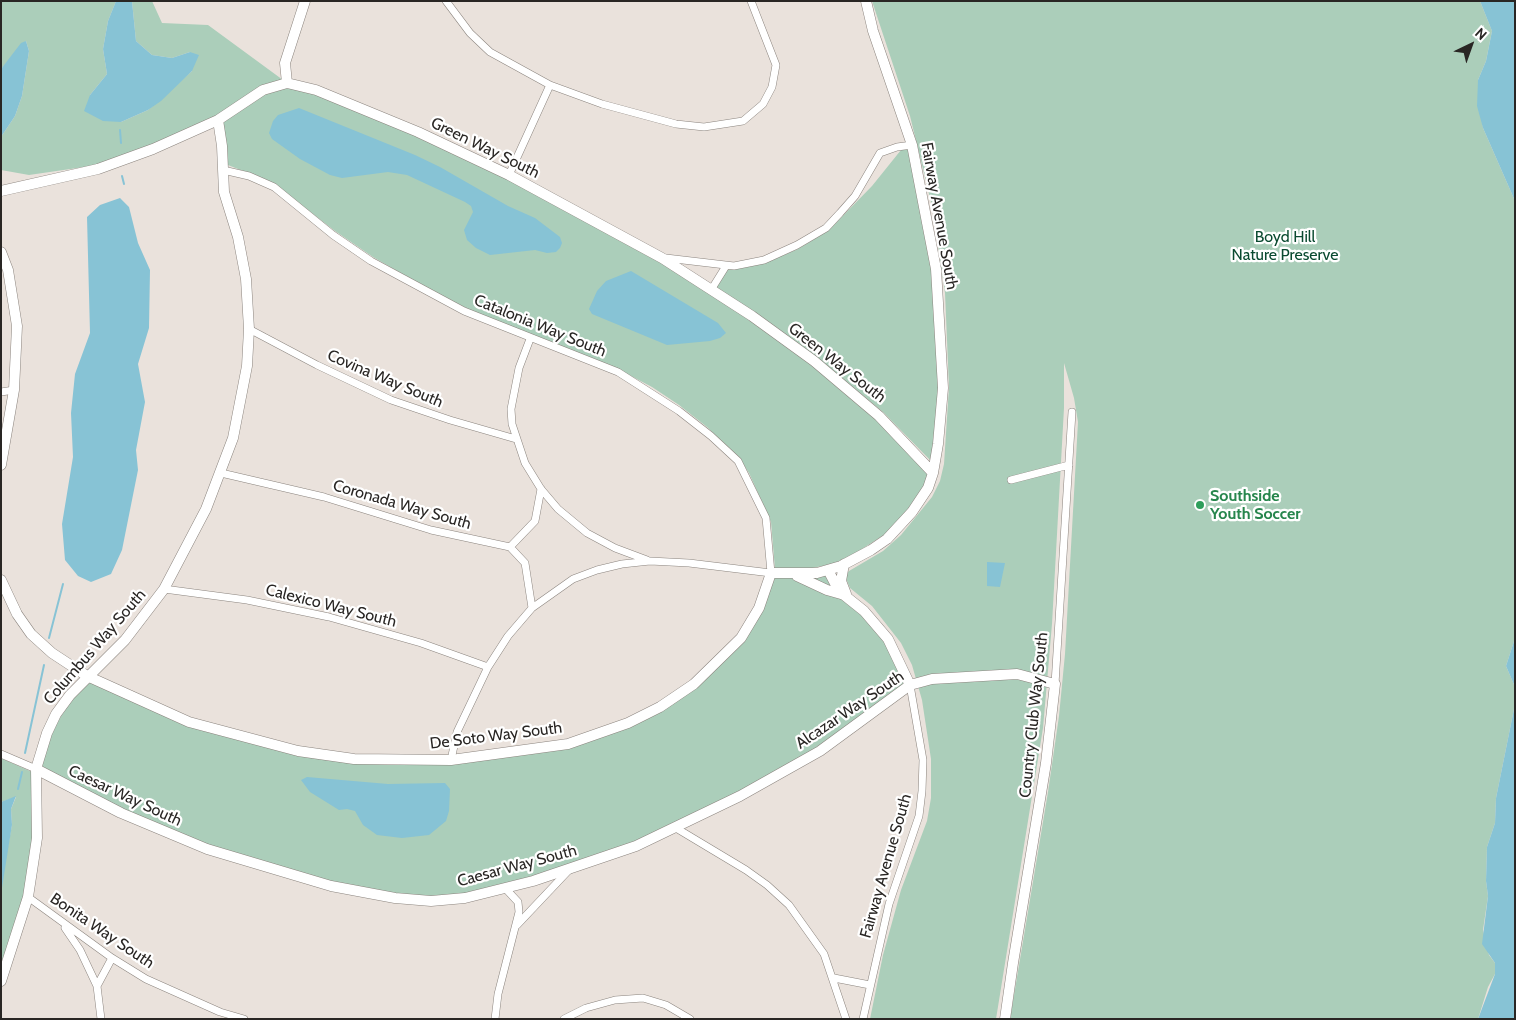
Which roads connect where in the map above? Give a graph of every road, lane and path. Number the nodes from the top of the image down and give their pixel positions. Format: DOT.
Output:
graph roads {
  1 [pos="305,1"];
  2 [pos="446,1"];
  3 [pos="751,1"];
  4 [pos="866,1"];
  5 [pos="287,83"];
  6 [pos="550,84"];
  7 [pos="218,120"];
  8 [pos="912,145"];
  9 [pos="223,170"];
  10 [pos="509,175"];
  11 [pos="1,191"];
  12 [pos="1,252"];
  13 [pos="662,258"];
  14 [pos="726,266"];
  15 [pos="711,290"];
  16 [pos="249,329"];
  17 [pos="530,339"];
  18 [pos="14,390"];
  19 [pos="1,392"];
  20 [pos="1072,412"];
  21 [pos="516,439"];
  22 [pos="1,465"];
  23 [pos="1069,465"];
  24 [pos="221,473"];
  25 [pos="933,473"];
  26 [pos="1011,480"];
  27 [pos="541,489"];
  28 [pos="510,547"];
  29 [pos="650,561"];
  30 [pos="844,564"];
  31 [pos="828,570"];
  32 [pos="772,573"];
  33 [pos="794,574"];
  34 [pos="1,580"];
  35 [pos="164,589"];
  36 [pos="845,596"];
  37 [pos="532,608"];
  38 [pos="488,668"];
  39 [pos="87,676"];
  40 [pos="1055,684"];
  41 [pos="910,685"];
  42 [pos="1,754"];
  43 [pos="451,760"];
  44 [pos="36,769"];
  45 [pos="676,828"];
  46 [pos="568,871"];
  47 [pos="505,888"];
  48 [pos="28,897"];
  49 [pos="62,923"];
  50 [pos="516,927"];
  51 [pos="112,958"];
  52 [pos="834,978"];
  53 [pos="1,981"];
  54 [pos="870,985"];
  55 [pos="98,986"];
  56 [pos="101,1019"];
  57 [pos="244,1019"];
  58 [pos="495,1019"];
  59 [pos="564,1019"];
  60 [pos="690,1019"];
  61 [pos="846,1019"];
  62 [pos="863,1019"];
  63 [pos="1005,1019"];
  1 -- 5 [label="street"];
  2 -- 6 [label="street"];
  3 -- 6 [label="street"];
  4 -- 8 [label="street, Fairway Avenue South"];
  5 -- 7 [label="street"];
  5 -- 10 [label="street, Green Way South"];
  6 -- 10 [label="street"];
  7 -- 9 [label="street, Columbus Way South"];
  7 -- 11 [label="street"];
  8 -- 14 [label="street, Green Way South"];
  8 -- 25 [label="street, Fairway Avenue South"];
  9 -- 16 [label="street, Columbus Way South"];
  9 -- 17 [label="street, Catalonia Way South"];
  10 -- 13 [label="street, Green Way South"];
  12 -- 18 [label="street"];
  13 -- 14 [label="street, Green Way South"];
  13 -- 15 [label="street, Green Way South"];
  14 -- 15 [label="street"];
  15 -- 25 [label="street, Green Way South"];
  16 -- 21 [label="street, Covina Way South"];
  16 -- 24 [label="street, Columbus Way South"];
  17 -- 21 [label="street"];
  17 -- 32 [label="street, Catalonia Way South"];
  18 -- 19 [label="street"];
  18 -- 22 [label="street"];
  20 -- 23 [label="street, Country Club Way South"];
  21 -- 27 [label="street"];
  23 -- 26 [label="street"];
  23 -- 40 [label="street, Country Club Way South"];
  24 -- 28 [label="street, Coronada Way South"];
  24 -- 35 [label="street, Columbus Way South"];
  25 -- 30 [label="street, Fairway Avenue South"];
  27 -- 28 [label="street"];
  27 -- 29 [label="street"];
  28 -- 37 [label="street"];
  29 -- 32 [label="street"];
  29 -- 37 [label="street"];
  30 -- 31 [label="street, Fairway Avenue South"];
  30 -- 36 [label="street"];
  31 -- 33 [label="street, Fairway Avenue South"];
  31 -- 36 [label="street, Fairway Avenue South"];
  32 -- 33 [label="street, Fairway Avenue South"];
  32 -- 43 [label="street, De Soto Way South"];
  33 -- 36 [label="street"];
  34 -- 39 [label="street, De Soto Way South"];
  35 -- 38 [label="street, Calexico Way South"];
  35 -- 39 [label="street, Columbus Way South"];
  36 -- 41 [label="street, Fairway Avenue South"];
  37 -- 38 [label="street"];
  38 -- 43 [label="street"];
  39 -- 43 [label="street, De Soto Way South"];
  39 -- 44 [label="street, Columbus Way South"];
  40 -- 41 [label="street, Alcazar Way South"];
  40 -- 63 [label="street, Country Club Way South"];
  41 -- 45 [label="street, Alcazar Way South"];
  41 -- 54 [label="street, Fairway Avenue South"];
  42 -- 44 [label="street, Caesar Way South"];
  44 -- 47 [label="street, Caesar Way South"];
  44 -- 48 [label="street, Columbus Way South"];
  45 -- 46 [label="street, Caesar Way South"];
  45 -- 52 [label="street"];
  46 -- 47 [label="street, Caesar Way South"];
  46 -- 50 [label="street"];
  47 -- 50 [label="street"];
  48 -- 49 [label="street, Bonita Way South"];
  48 -- 53 [label="street, Columbus Way South"];
  49 -- 51 [label="street, Bonita Way South"];
  49 -- 55 [label="street"];
  50 -- 58 [label="street"];
  51 -- 55 [label="street"];
  51 -- 57 [label="street, Bonita Way South"];
  52 -- 54 [label="street"];
  52 -- 61 [label="street"];
  54 -- 62 [label="street, Fairway Avenue South"];
  55 -- 56 [label="street"];
  59 -- 60 [label="street"];
}
